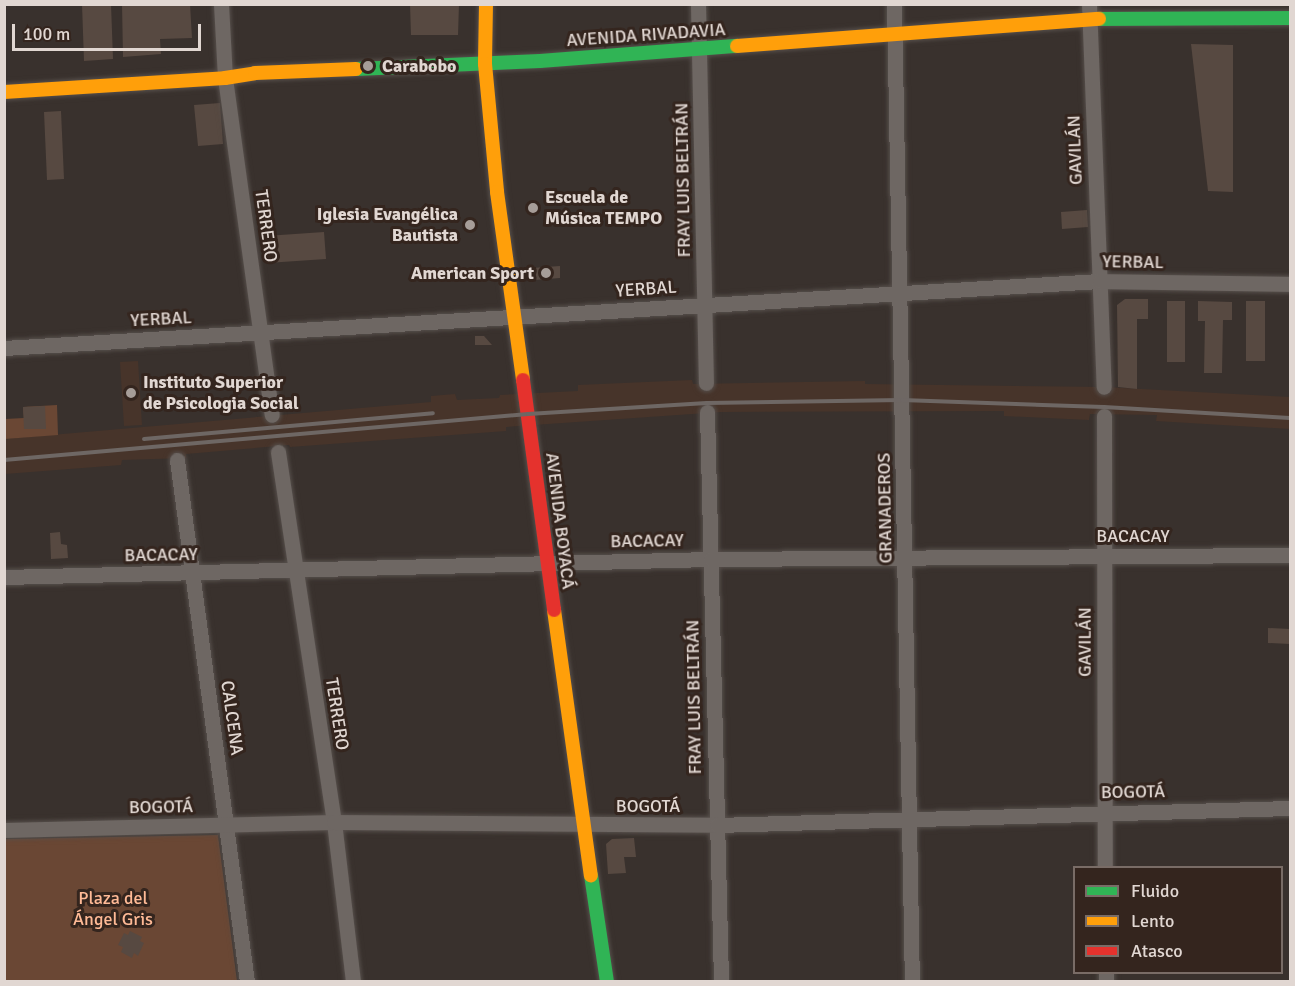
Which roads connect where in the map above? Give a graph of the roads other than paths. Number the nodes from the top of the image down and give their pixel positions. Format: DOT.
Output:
graph roads {
  1 [pos="221,4"];
  2 [pos="486,4"];
  3 [pos="698,4"];
  4 [pos="894,4"];
  5 [pos="1089,12"];
  6 [pos="1290,18"];
  7 [pos="895,34"];
  8 [pos="699,48"];
  9 [pos="485,64"];
  10 [pos="225,78"];
  11 [pos="4,92"];
  12 [pos="1100,280"];
  13 [pos="1290,284"];
  14 [pos="901,294"];
  15 [pos="706,304"];
  16 [pos="514,317"];
  17 [pos="262,333"];
  18 [pos="4,348"];
  19 [pos="706,383"];
  20 [pos="1104,387"];
  21 [pos="707,412"];
  22 [pos="272,415"];
  23 [pos="1104,416"];
  24 [pos="278,452"];
  25 [pos="177,460"];
  26 [pos="1104,555"];
  27 [pos="1290,555"];
  28 [pos="906,558"];
  29 [pos="711,559"];
  30 [pos="549,563"];
  31 [pos="296,570"];
  32 [pos="193,574"];
  33 [pos="4,577"];
  34 [pos="1290,808"];
  35 [pos="1105,812"];
  36 [pos="910,818"];
  37 [pos="334,822"];
  38 [pos="583,825"];
  39 [pos="717,825"];
  40 [pos="226,826"];
  41 [pos="4,830"];
  42 [pos="1105,866"];
  43 [pos="247,981"];
  44 [pos="353,981"];
  45 [pos="607,981"];
  46 [pos="721,981"];
  47 [pos="912,981"];
  1 -- 10 [label="street, TERRERO"];
  2 -- 9 [label="main road, AVENIDA BOYACÁ"];
  3 -- 8 [label="street, FRAY LUIS BELTRÁN"];
  4 -- 7 [label="street, GRANADEROS"];
  5 -- 6 [label="main road, AVENIDA RIVADAVIA"];
  5 -- 7 [label="main road, AVENIDA RIVADAVIA"];
  5 -- 12 [label="street, GAVILÁN"];
  7 -- 8 [label="main road, AVENIDA RIVADAVIA"];
  7 -- 14 [label="street, GRANADEROS"];
  8 -- 9 [label="main road, AVENIDA RIVADAVIA"];
  8 -- 15 [label="street, FRAY LUIS BELTRÁN"];
  9 -- 10 [label="main road, AVENIDA RIVADAVIA"];
  9 -- 16 [label="main road, AVENIDA BOYACÁ"];
  10 -- 11 [label="main road, AVENIDA RIVADAVIA"];
  10 -- 17 [label="street, TERRERO"];
  12 -- 13 [label="street, YERBAL"];
  12 -- 14 [label="street, YERBAL"];
  12 -- 20 [label="street, GAVILÁN"];
  14 -- 15 [label="street, YERBAL"];
  14 -- 28 [label="street, GRANADEROS"];
  15 -- 16 [label="street, YERBAL"];
  15 -- 19 [label="street, FRAY LUIS BELTRÁN"];
  16 -- 17 [label="street, YERBAL"];
  16 -- 30 [label="main road, AVENIDA BOYACÁ"];
  17 -- 18 [label="street, YERBAL"];
  17 -- 22 [label="street, TERRERO"];
  21 -- 29 [label="street, FRAY LUIS BELTRÁN"];
  23 -- 26 [label="street, GAVILÁN"];
  24 -- 31 [label="street, TERRERO"];
  25 -- 32 [label="street, CALCENA"];
  26 -- 27 [label="street, BACACAY"];
  26 -- 28 [label="street, BACACAY"];
  26 -- 35 [label="street, GAVILÁN"];
  28 -- 29 [label="street, BACACAY"];
  28 -- 36 [label="street, GRANADEROS"];
  29 -- 30 [label="street, BACACAY"];
  29 -- 39 [label="street, FRAY LUIS BELTRÁN"];
  30 -- 31 [label="street, BACACAY"];
  30 -- 38 [label="main road, AVENIDA BOYACÁ"];
  31 -- 32 [label="street, BACACAY"];
  31 -- 37 [label="street, TERRERO"];
  32 -- 33 [label="street, BACACAY"];
  32 -- 40 [label="street, CALCENA"];
  34 -- 35 [label="street, BOGOTÁ"];
  35 -- 36 [label="street, BOGOTÁ"];
  35 -- 42 [label="street, GAVILÁN"];
  36 -- 39 [label="street, BOGOTÁ"];
  36 -- 47 [label="street, GRANADEROS"];
  37 -- 38 [label="street, BOGOTÁ"];
  37 -- 40 [label="street, BOGOTÁ"];
  37 -- 44 [label="street, TERRERO"];
  38 -- 39 [label="street, BOGOTÁ"];
  38 -- 45 [label="main road, AVENIDA BOYACÁ"];
  39 -- 46 [label="street, FRAY LUIS BELTRÁN"];
  40 -- 41 [label="street, BOGOTÁ"];
  40 -- 43 [label="street, CALCENA"];
}
